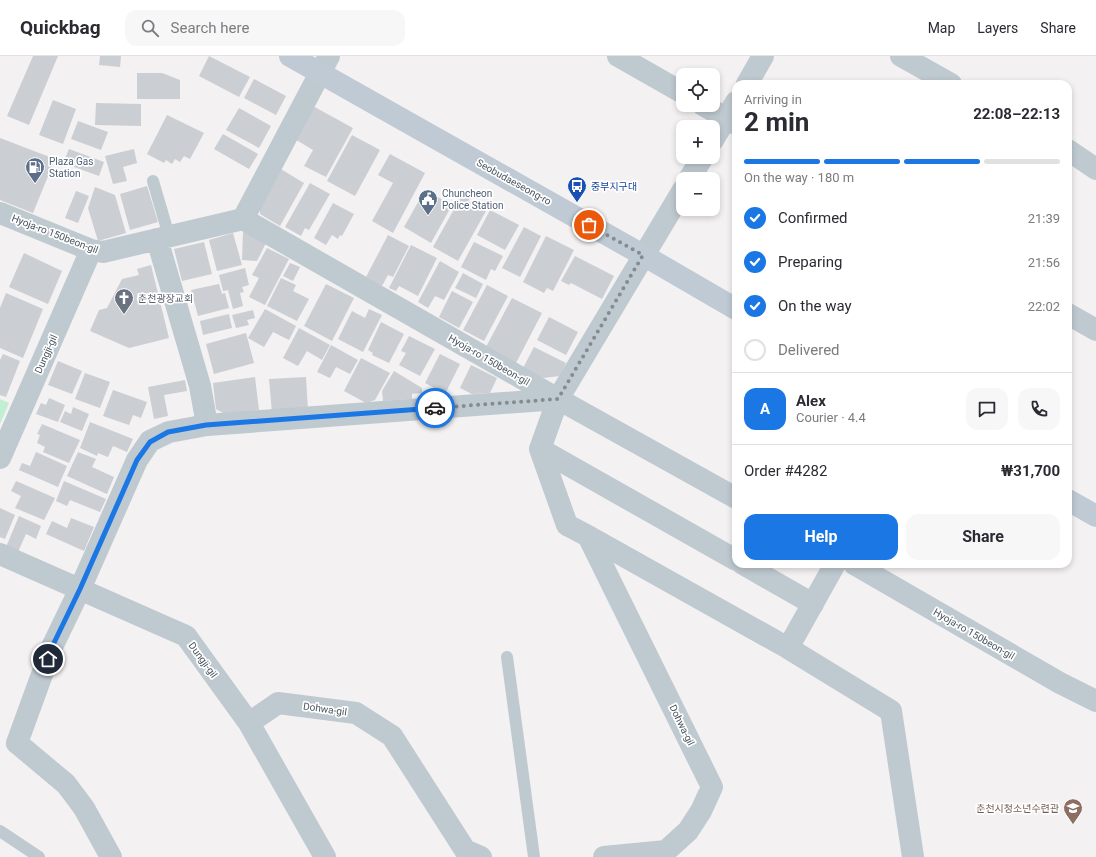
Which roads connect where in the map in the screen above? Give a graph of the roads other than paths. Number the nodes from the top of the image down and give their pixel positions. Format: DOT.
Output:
graph roads {
  1 [pos="290,56"];
  2 [pos="618,56"];
  3 [pos="763,56"];
  4 [pos="901,56"];
  5 [pos="324,64"];
  6 [pos="749,80"];
  7 [pos="944,80"];
  8 [pos="676,89"];
  9 [pos="720,111"];
  10 [pos="732,115"];
  11 [pos="732,116"];
  12 [pos="720,131"];
  13 [pos="1072,154"];
  14 [pos="1095,168"];
  15 [pos="153,181"];
  16 [pos="676,201"];
  17 [pos="0,213"];
  18 [pos="244,219"];
  19 [pos="163,238"];
  20 [pos="91,250"];
  21 [pos="643,255"];
  22 [pos="732,308"];
  23 [pos="1072,316"];
  24 [pos="1096,330"];
  25 [pos="558,399"];
  26 [pos="206,425"];
  27 [pos="540,450"];
  28 [pos="0,458"];
  29 [pos="732,496"];
  30 [pos="1072,502"];
  31 [pos="1096,516"];
  32 [pos="588,536"];
  33 [pos="0,554"];
  34 [pos="732,558"];
  35 [pos="749,568"];
  36 [pos="833,568"];
  37 [pos="861,568"];
  38 [pos="80,589"];
  39 [pos="813,604"];
  40 [pos="788,648"];
  41 [pos="507,657"];
  42 [pos="1096,701"];
  43 [pos="249,723"];
  44 [pos="0,831"];
  45 [pos="666,854"];
  46 [pos="39,857"];
  47 [pos="110,857"];
  48 [pos="325,857"];
  49 [pos="481,857"];
  50 [pos="534,857"];
  51 [pos="604,857"];
  52 [pos="913,857"];
  1 -- 5 [label="street, Seobudaeseong-ro"];
  2 -- 8 [label="street"];
  3 -- 6 [label="street"];
  4 -- 7 [label="street"];
  5 -- 18 [label="street"];
  5 -- 21 [label="street, Seobudaeseong-ro"];
  9 -- 10 [label="street"];
  11 -- 12 [label="street"];
  13 -- 14 [label="street"];
  15 -- 19 [label="lane"];
  16 -- 21 [label="street"];
  17 -- 20 [label="street, Hyoja-ro 150beon-gil"];
  18 -- 19 [label="street, Hyoja-ro 150beon-gil"];
  18 -- 25 [label="street, Hyoja-ro 150beon-gil"];
  19 -- 20 [label="street, Hyoja-ro 150beon-gil"];
  19 -- 26 [label="street"];
  20 -- 28 [label="street, Dungji-gil"];
  21 -- 22 [label="street, Seobudaeseong-ro"];
  21 -- 25 [label="street"];
  23 -- 24 [label="street"];
  25 -- 26 [label="street"];
  25 -- 27 [label="street"];
  25 -- 29 [label="street, Hyoja-ro 150beon-gil"];
  26 -- 38 [label="street"];
  27 -- 32 [label="street"];
  27 -- 34 [label="street"];
  30 -- 31 [label="street"];
  32 -- 40 [label="street"];
  32 -- 45 [label="street, Dohwa-gil"];
  33 -- 38 [label="street, Dungji-gil"];
  35 -- 39 [label="street"];
  36 -- 39 [label="street"];
  37 -- 42 [label="street, Hyoja-ro 150beon-gil"];
  38 -- 43 [label="street, Dungji-gil"];
  38 -- 47 [label="street"];
  39 -- 40 [label="street"];
  40 -- 52 [label="street"];
  41 -- 50 [label="lane"];
  43 -- 48 [label="street, Dungji-gil"];
  43 -- 49 [label="street, Dohwa-gil"];
  44 -- 46 [label="lane"];
  45 -- 51 [label="street, Dohwa-gil"];
}
